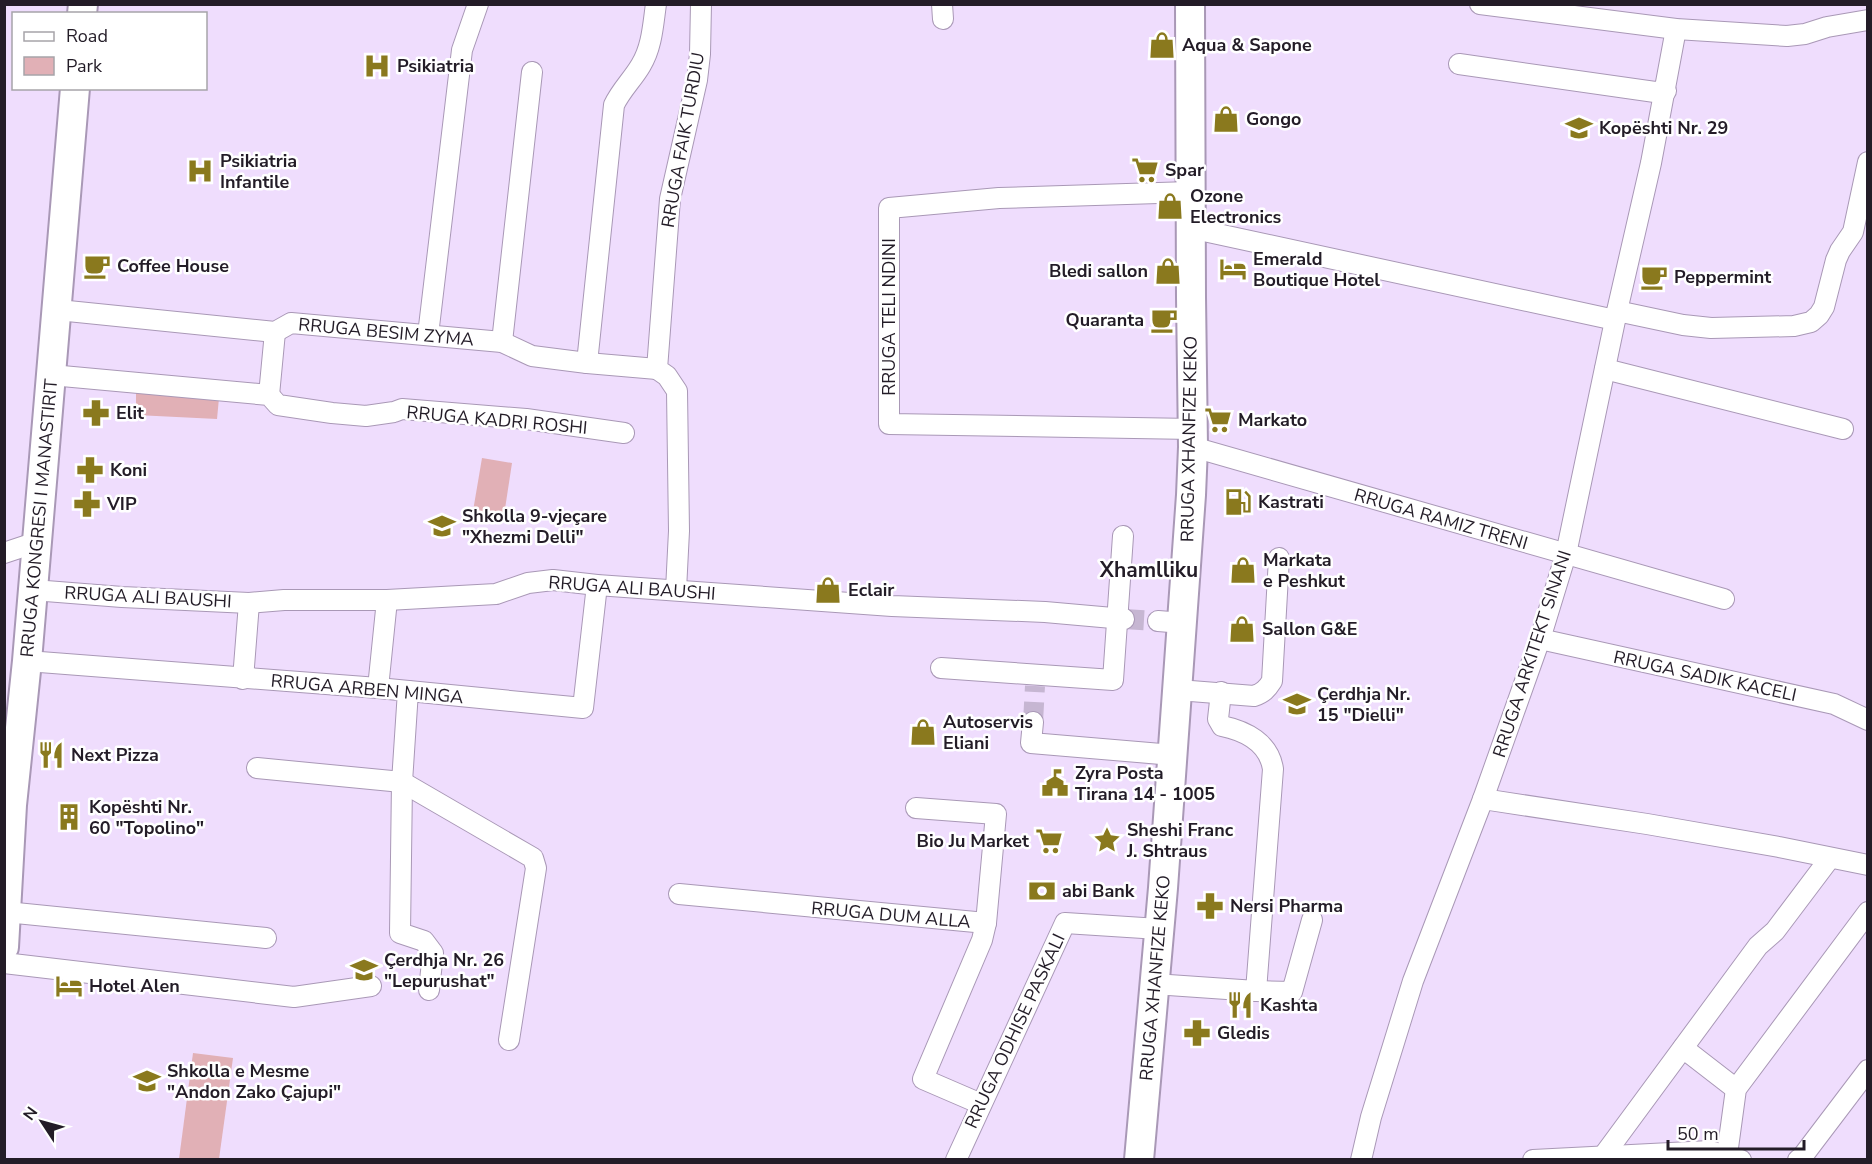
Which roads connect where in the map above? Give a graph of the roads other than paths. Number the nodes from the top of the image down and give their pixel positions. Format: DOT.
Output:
graph roads {
  1 [pos="478,4"];
  2 [pos="656,4"];
  3 [pos="701,4"];
  4 [pos="1190,4"];
  5 [pos="1480,4"];
  6 [pos="1867,24"];
  7 [pos="1676,29"];
  8 [pos="1460,64"];
  9 [pos="532,72"];
  10 [pos="75,90"];
  11 [pos="1666,91"];
  12 [pos="1868,162"];
  13 [pos="1190,192"];
  14 [pos="1190,228"];
  15 [pos="1860,234"];
  16 [pos="58,310"];
  17 [pos="1616,315"];
  18 [pos="275,332"];
  19 [pos="428,335"];
  20 [pos="502,342"];
  21 [pos="587,363"];
  22 [pos="657,369"];
  23 [pos="1605,369"];
  24 [pos="51,375"];
  25 [pos="268,395"];
  26 [pos="1843,429"];
  27 [pos="624,433"];
  28 [pos="1193,438"];
  29 [pos="1123,536"];
  30 [pos="37,542"];
  31 [pos="4,553"];
  32 [pos="1566,554"];
  33 [pos="1279,558"];
  34 [pos="597,585"];
  35 [pos="33,590"];
  36 [pos="676,590"];
  37 [pos="1724,599"];
  38 [pos="387,600"];
  39 [pos="249,603"];
  40 [pos="1121,618"];
  41 [pos="1540,639"];
  42 [pos="27,661"];
  43 [pos="941,668"];
  44 [pos="243,679"];
  45 [pos="378,688"];
  46 [pos="1178,690"];
  47 [pos="408,691"];
  48 [pos="1221,692"];
  49 [pos="1868,720"];
  50 [pos="1033,722"];
  51 [pos="1173,755"];
  52 [pos="257,768"];
  53 [pos="402,782"];
  54 [pos="1483,799"];
  55 [pos="8,805"];
  56 [pos="916,808"];
  57 [pos="1830,858"];
  58 [pos="1868,865"];
  59 [pos="679,894"];
  60 [pos="6,912"];
  61 [pos="1868,912"];
  62 [pos="1312,920"];
  63 [pos="986,923"];
  64 [pos="1159,929"];
  65 [pos="266,938"];
  66 [pos="4,947"];
  67 [pos="4,963"];
  68 [pos="1154,984"];
  69 [pos="371,986"];
  70 [pos="429,990"];
  71 [pos="1256,991"];
  72 [pos="509,1040"];
  73 [pos="1683,1048"];
  74 [pos="1868,1070"];
  75 [pos="1736,1089"];
  76 [pos="981,1104"];
  77 [pos="1604,1155"];
  78 [pos="1734,1157"];
  79 [pos="1802,1159"];
  80 [pos="956,1160"];
  81 [pos="1138,1160"];
  82 [pos="1361,1160"];
  83 [pos="1533,1160"];
  1 -- 19 [label="street"];
  2 -- 21 [label="street"];
  3 -- 22 [label="street, RRUGA FAIK TURDIU"];
  4 -- 13 [label="main road, RRUGA XHANFIZE KEKO"];
  5 -- 7 [label="street"];
  6 -- 7 [label="street"];
  7 -- 11 [label="street, RRUGA ARKITEKT SINANI"];
  8 -- 11 [label="street"];
  9 -- 20 [label="street"];
  10 -- 16 [label="main road, RRUGA KONGRESI I MANASTIRIT"];
  11 -- 17 [label="street, RRUGA ARKITEKT SINANI"];
  12 -- 15 [label="street"];
  13 -- 14 [label="main road, RRUGA XHANFIZE KEKO"];
  13 -- 28 [label="street, RRUGA TELI NDINI"];
  14 -- 17 [label="street"];
  14 -- 28 [label="main road, RRUGA XHANFIZE KEKO"];
  15 -- 17 [label="street"];
  16 -- 18 [label="street, RRUGA BESIM ZYMA"];
  16 -- 24 [label="main road, RRUGA KONGRESI I MANASTIRIT"];
  17 -- 23 [label="street, RRUGA ARKITEKT SINANI"];
  18 -- 19 [label="street, RRUGA BESIM ZYMA"];
  18 -- 25 [label="street"];
  19 -- 20 [label="street, RRUGA BESIM ZYMA"];
  20 -- 21 [label="street, RRUGA BESIM ZYMA"];
  21 -- 22 [label="street"];
  22 -- 36 [label="street"];
  23 -- 26 [label="street"];
  23 -- 32 [label="street, RRUGA ARKITEKT SINANI"];
  24 -- 25 [label="street, RRUGA KADRI ROSHI"];
  24 -- 30 [label="main road, RRUGA KONGRESI I MANASTIRIT"];
  25 -- 27 [label="street, RRUGA KADRI ROSHI"];
  28 -- 32 [label="street, RRUGA RAMIZ TRENI"];
  28 -- 46 [label="main road, RRUGA XHANFIZE KEKO"];
  29 -- 40 [label="street"];
  30 -- 31 [label="street"];
  30 -- 35 [label="main road, RRUGA KONGRESI I MANASTIRIT"];
  32 -- 37 [label="street, RRUGA RAMIZ TRENI"];
  32 -- 41 [label="street, RRUGA ARKITEKT SINANI"];
  33 -- 48 [label="street"];
  34 -- 36 [label="street, RRUGA ALI BAUSHI"];
  34 -- 38 [label="street, RRUGA ALI BAUSHI"];
  34 -- 47 [label="street, RRUGA ARBEN MINGA"];
  35 -- 39 [label="street, RRUGA ALI BAUSHI"];
  35 -- 42 [label="main road, RRUGA KONGRESI I MANASTIRIT"];
  36 -- 40 [label="street, RRUGA ALI BAUSHI"];
  38 -- 39 [label="street, RRUGA ALI BAUSHI"];
  38 -- 45 [label="street"];
  39 -- 44 [label="street"];
  40 -- 43 [label="street"];
  41 -- 49 [label="street, RRUGA SADIK KACELI"];
  41 -- 54 [label="street, RRUGA ARKITEKT SINANI"];
  42 -- 44 [label="street, RRUGA ARBEN MINGA"];
  42 -- 55 [label="main road, RRUGA KONGRESI I MANASTIRIT"];
  44 -- 45 [label="street, RRUGA ARBEN MINGA"];
  45 -- 47 [label="street, RRUGA ARBEN MINGA"];
  46 -- 48 [label="street"];
  46 -- 51 [label="main road, RRUGA XHANFIZE KEKO"];
  47 -- 53 [label="street"];
  48 -- 71 [label="street"];
  50 -- 51 [label="street"];
  51 -- 64 [label="main road, RRUGA XHANFIZE KEKO"];
  52 -- 53 [label="street"];
  53 -- 70 [label="street"];
  53 -- 72 [label="street"];
  54 -- 57 [label="street"];
  54 -- 82 [label="street, RRUGA ARKITEKT SINANI"];
  55 -- 60 [label="main road, RRUGA KONGRESI I MANASTIRIT"];
  56 -- 63 [label="street, RRUGA DUM ALLA"];
  57 -- 58 [label="street"];
  57 -- 73 [label="street"];
  59 -- 63 [label="street, RRUGA DUM ALLA"];
  60 -- 65 [label="street"];
  60 -- 66 [label="main road, RRUGA KONGRESI I MANASTIRIT"];
  61 -- 75 [label="street"];
  62 -- 71 [label="street"];
  63 -- 76 [label="street"];
  64 -- 68 [label="main road, RRUGA XHANFIZE KEKO"];
  64 -- 76 [label="street, RRUGA ODHISE PASKALI"];
  67 -- 69 [label="street"];
  68 -- 71 [label="street"];
  68 -- 81 [label="main road, RRUGA XHANFIZE KEKO"];
  73 -- 75 [label="street"];
  73 -- 77 [label="street"];
  74 -- 79 [label="street"];
  75 -- 78 [label="street"];
  76 -- 80 [label="street, RRUGA ODHISE PASKALI"];
  77 -- 78 [label="street"];
  77 -- 83 [label="street"];
}
